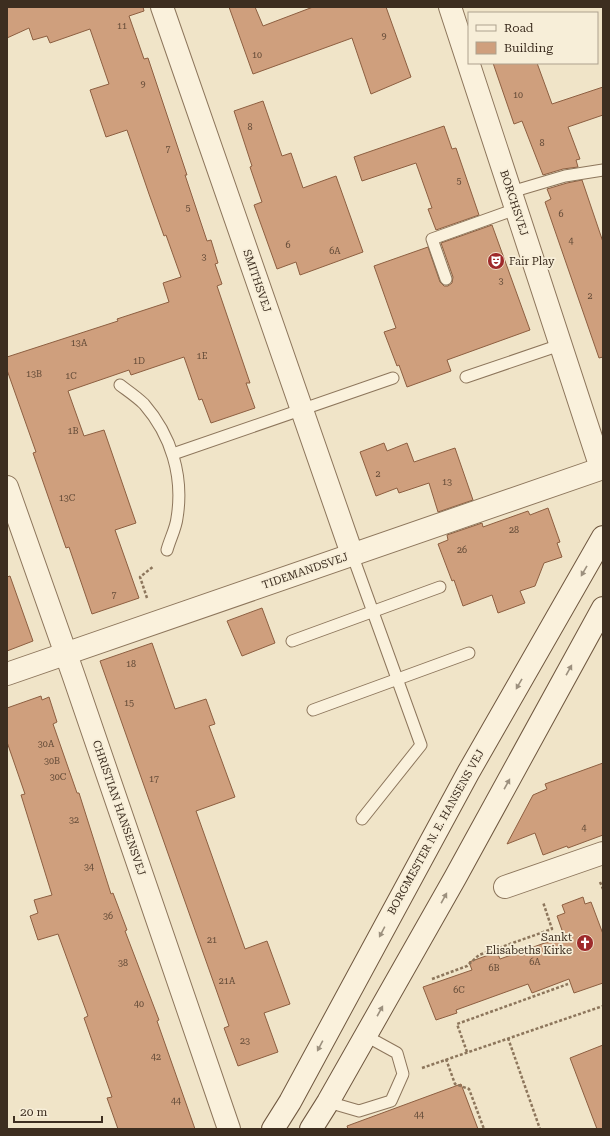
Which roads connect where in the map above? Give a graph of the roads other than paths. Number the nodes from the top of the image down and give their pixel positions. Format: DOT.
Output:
graph roads {
  1 [pos="162,7"];
  2 [pos="450,7"];
  3 [pos="468,62"];
  4 [pos="469,64"];
  5 [pos="603,170"];
  6 [pos="513,200"];
  7 [pos="446,279"];
  8 [pos="560,345"];
  9 [pos="466,377"];
  10 [pos="393,378"];
  11 [pos="120,385"];
  12 [pos="302,409"];
  13 [pos="173,454"];
  14 [pos="602,468"];
  15 [pos="7,488"];
  16 [pos="603,537"];
  17 [pos="167,550"];
  18 [pos="352,554"];
  19 [pos="440,587"];
  20 [pos="603,608"];
  21 [pos="372,612"];
  22 [pos="292,640"];
  23 [pos="469,653"];
  24 [pos="66,654"];
  25 [pos="7,674"];
  26 [pos="397,679"];
  27 [pos="313,710"];
  28 [pos="362,819"];
  29 [pos="603,853"];
  30 [pos="505,887"];
  31 [pos="366,1036"];
  32 [pos="328,1102"];
  33 [pos="229,1129"];
  34 [pos="273,1129"];
  35 [pos="311,1129"];
  1 -- 12 [label="street, SMITHSVEJ"];
  2 -- 3 [label="street, BORCHSVEJ"];
  4 -- 6 [label="street, BORCHSVEJ"];
  5 -- 6 [label="lane"];
  6 -- 7 [label="lane"];
  6 -- 8 [label="street, BORCHSVEJ"];
  8 -- 9 [label="lane"];
  8 -- 14 [label="street, BORCHSVEJ"];
  10 -- 12 [label="lane"];
  11 -- 13 [label="lane"];
  12 -- 13 [label="lane"];
  12 -- 18 [label="street, SMITHSVEJ"];
  13 -- 17 [label="lane"];
  14 -- 18 [label="street, TIDEMANDSVEJ"];
  15 -- 24 [label="street, CHRISTIAN HANSENSVEJ"];
  16 -- 34 [label="street, BORGMESTER N. E. HANSENS VEJ, one-way"];
  18 -- 21 [label="lane"];
  18 -- 24 [label="street, TIDEMANDSVEJ"];
  19 -- 21 [label="lane"];
  31 -- 20 [label="street, one-way"];
  21 -- 22 [label="lane"];
  21 -- 26 [label="lane"];
  23 -- 26 [label="lane"];
  24 -- 25 [label="street, TIDEMANDSVEJ"];
  24 -- 33 [label="street, CHRISTIAN HANSENSVEJ"];
  26 -- 27 [label="lane"];
  26 -- 28 [label="lane"];
  29 -- 30 [label="street"];
  31 -- 32 [label="street"];
  31 -- 32 [label="lane"];
  32 -- 35 [label="street"];
}
